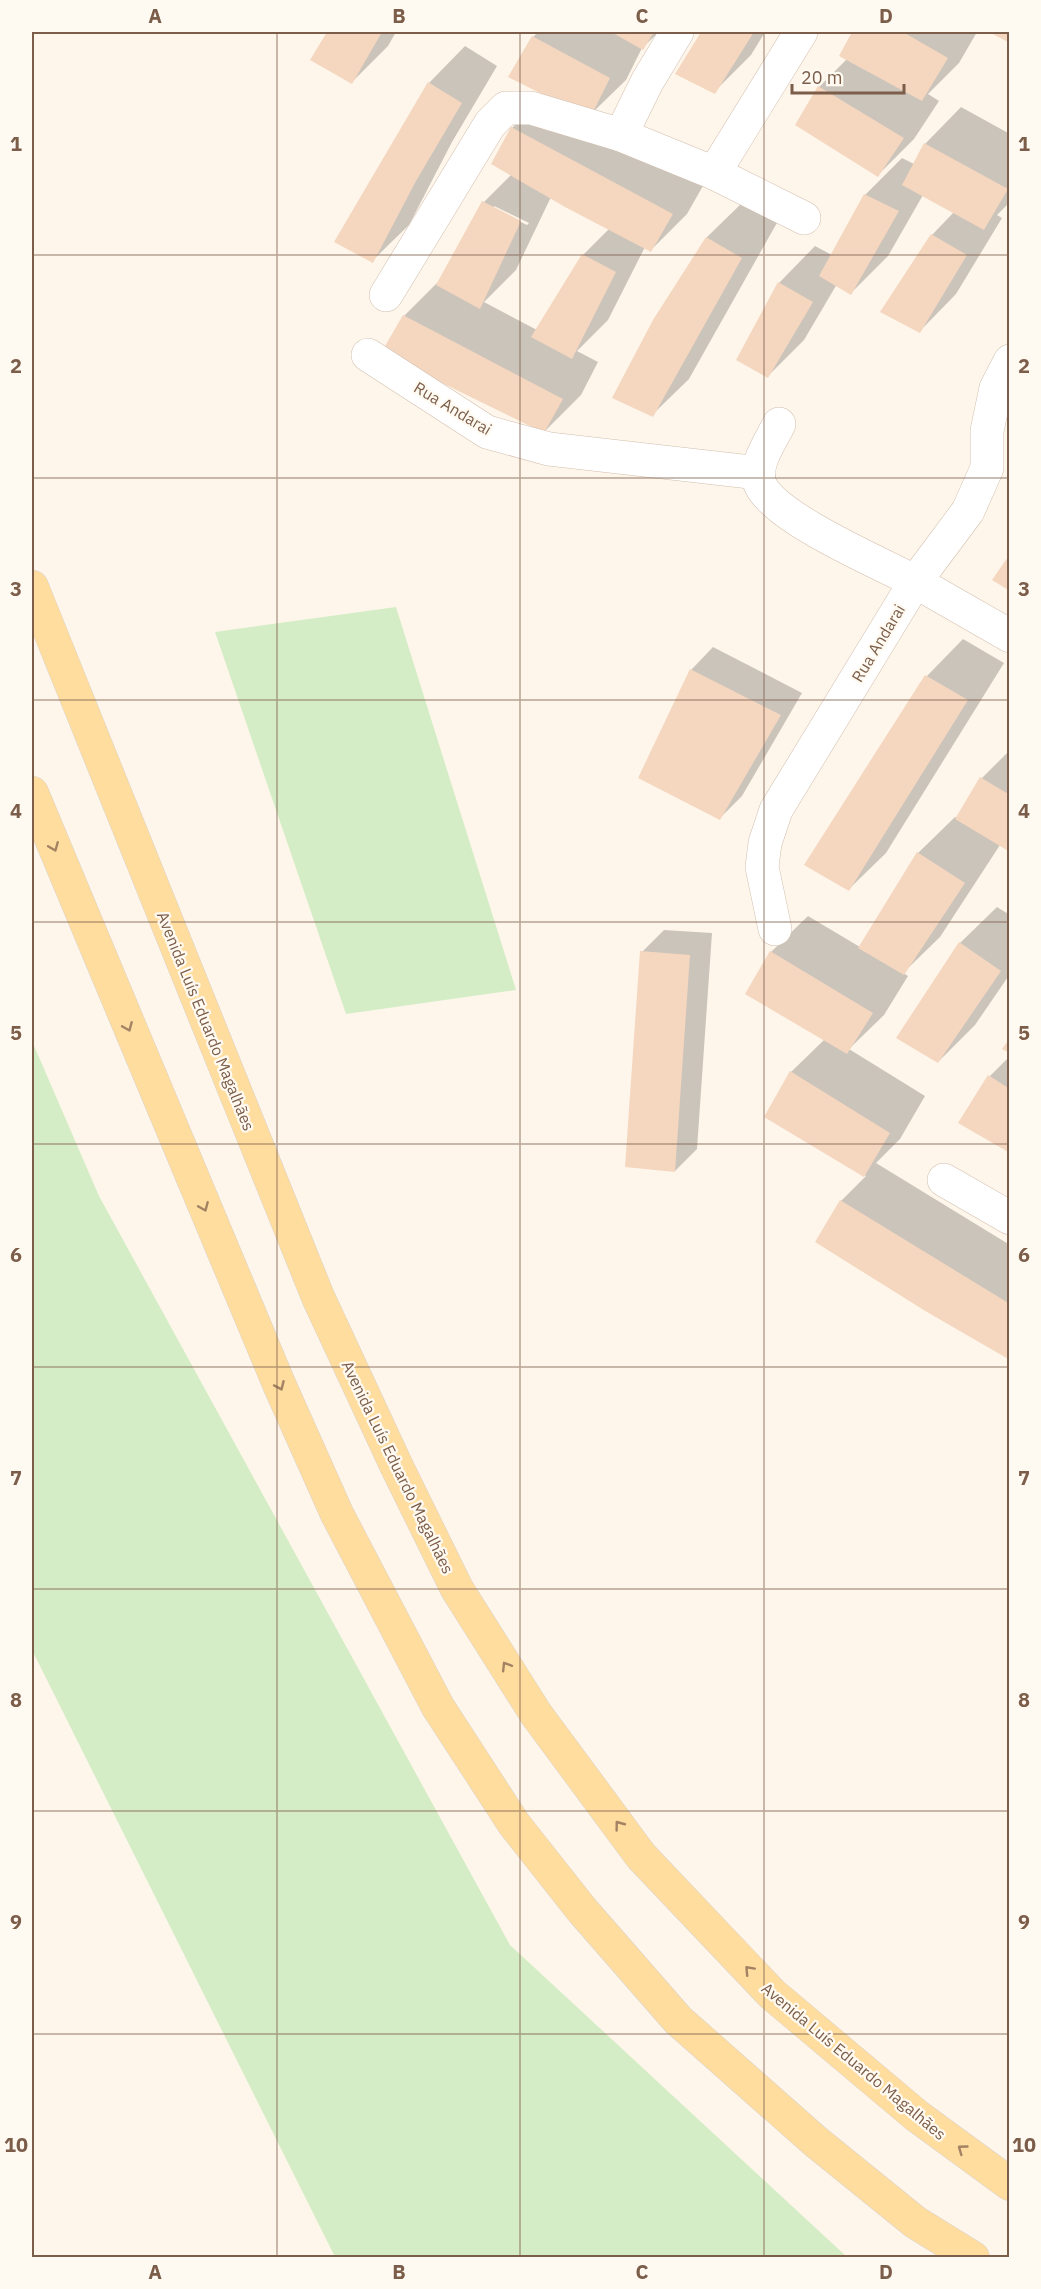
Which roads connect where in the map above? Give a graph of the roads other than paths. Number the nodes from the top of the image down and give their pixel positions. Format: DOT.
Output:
graph roads {
  1 [pos="676,32"];
  2 [pos="801,32"];
  3 [pos="621,135"];
  4 [pos="714,173"];
  5 [pos="804,218"];
  6 [pos="386,295"];
  7 [pos="368,355"];
  8 [pos="1010,361"];
  9 [pos="779,424"];
  10 [pos="759,473"];
  11 [pos="915,582"];
  12 [pos="32,587"];
  13 [pos="1010,636"];
  14 [pos="32,793"];
  15 [pos="775,929"];
  16 [pos="944,1180"];
  17 [pos="1010,1218"];
  18 [pos="1010,2184"];
  19 [pos="974,2258"];
  1 -- 3 [label="street"];
  2 -- 4 [label="street"];
  3 -- 4 [label="street"];
  3 -- 6 [label="street"];
  4 -- 5 [label="street"];
  7 -- 10 [label="street, Rua Andarai"];
  8 -- 11 [label="street, Rua Andarai"];
  9 -- 10 [label="street"];
  10 -- 11 [label="street"];
  11 -- 13 [label="street"];
  11 -- 15 [label="street, Rua Andarai"];
  18 -- 12 [label="main road, Avenida Luís Eduardo Magalhães, one-way"];
  14 -- 19 [label="main road, one-way"];
  16 -- 17 [label="street"];
}
